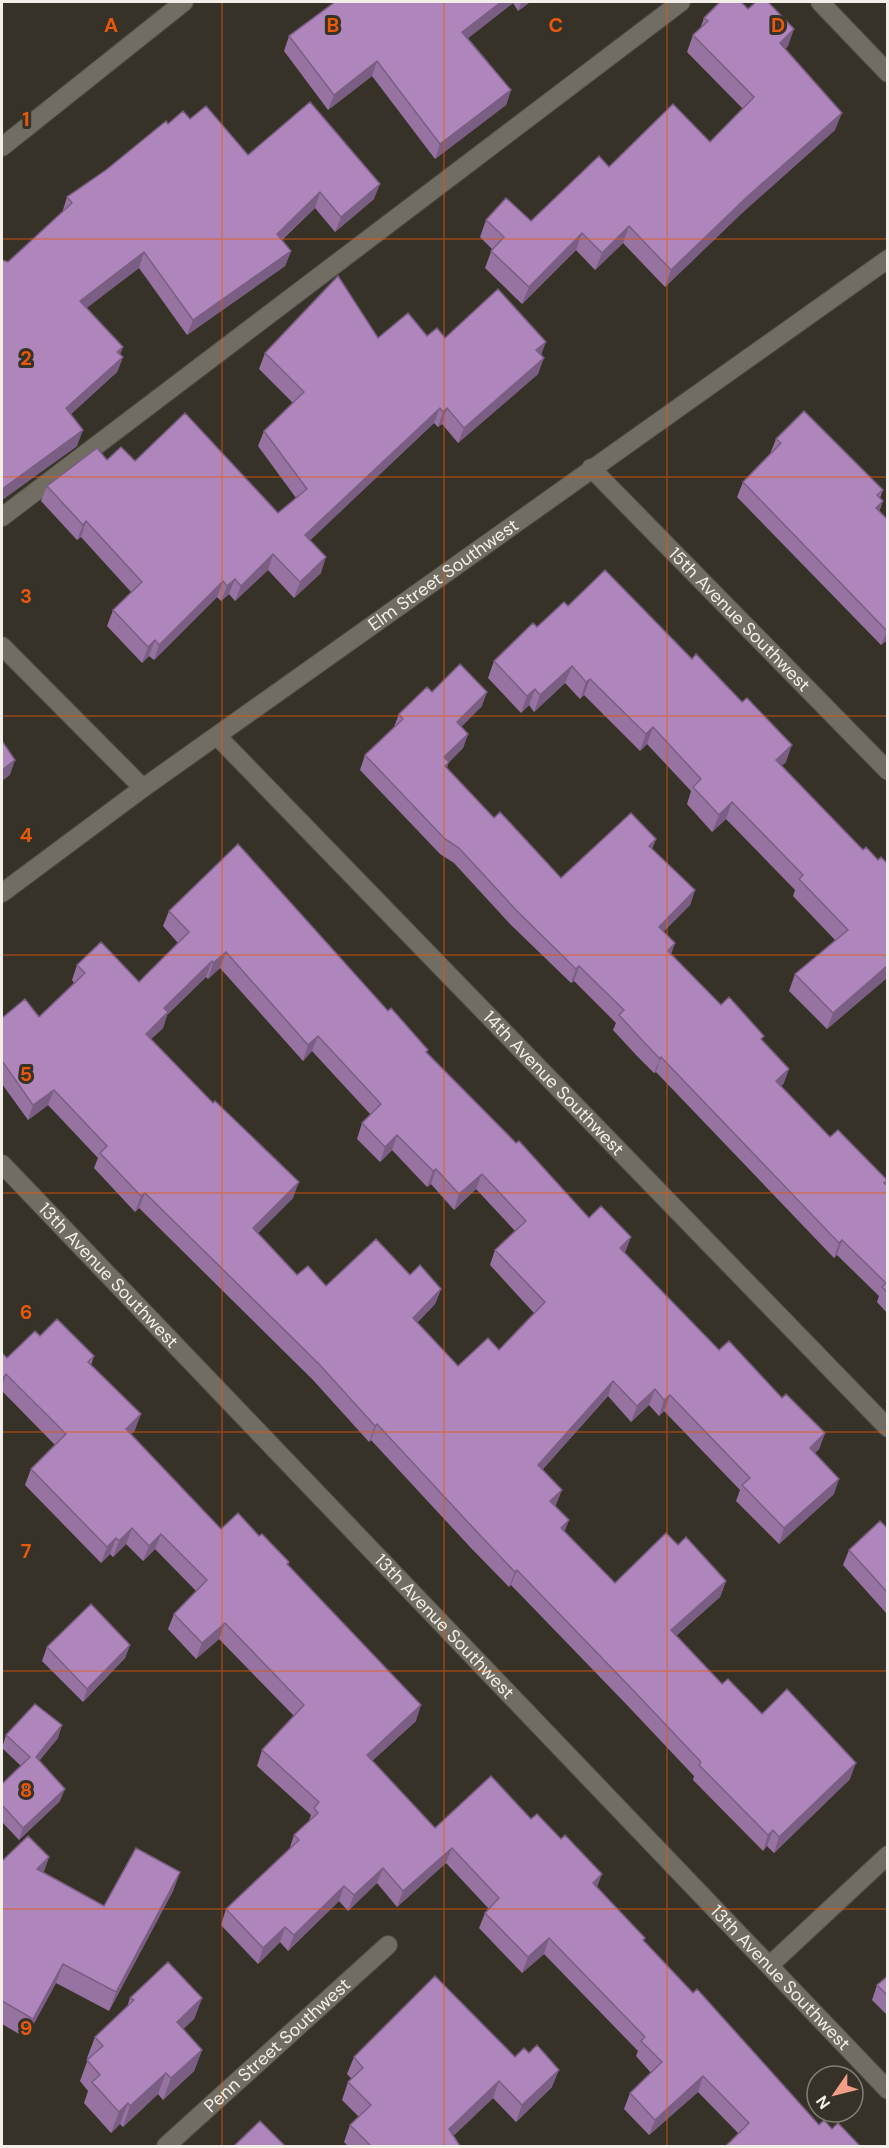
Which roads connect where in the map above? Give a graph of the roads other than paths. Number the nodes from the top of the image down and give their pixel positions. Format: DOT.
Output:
graph roads {
  1 [pos="184,2"];
  2 [pos="681,2"];
  3 [pos="820,2"];
  4 [pos="888,73"];
  5 [pos="2,147"];
  6 [pos="888,259"];
  7 [pos="591,468"];
  8 [pos="2,517"];
  9 [pos="2,646"];
  10 [pos="218,737"];
  11 [pos="888,771"];
  12 [pos="143,788"];
  13 [pos="2,893"];
  14 [pos="2,1164"];
  15 [pos="888,1428"];
  16 [pos="888,1854"];
  17 [pos="388,1945"];
  18 [pos="770,1965"];
  19 [pos="888,2090"];
  20 [pos="166,2146"];
  1 -- 5 [label="street"];
  2 -- 8 [label="street"];
  3 -- 4 [label="street"];
  6 -- 7 [label="street, Elm Street Southwest"];
  7 -- 10 [label="street, Elm Street Southwest"];
  7 -- 11 [label="street, 15th Avenue Southwest"];
  9 -- 12 [label="street"];
  10 -- 12 [label="street, Elm Street Southwest"];
  10 -- 15 [label="street, 14th Avenue Southwest"];
  12 -- 13 [label="street, Elm Street Southwest"];
  14 -- 18 [label="street, 13th Avenue Southwest"];
  16 -- 18 [label="street"];
  17 -- 20 [label="street, Penn Street Southwest"];
  18 -- 19 [label="street, 13th Avenue Southwest"];
}
